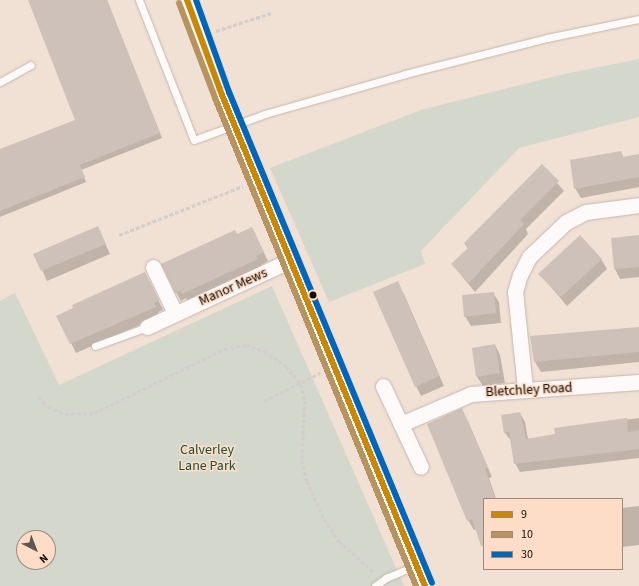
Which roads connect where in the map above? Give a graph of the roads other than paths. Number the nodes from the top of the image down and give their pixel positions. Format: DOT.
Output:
graph roads {
  1 [pos="139,0"];
  2 [pos="187,0"];
  3 [pos="639,19"];
  4 [pos="31,65"];
  5 [pos="0,82"];
  6 [pos="639,205"];
  7 [pos="292,260"];
  8 [pos="153,267"];
  9 [pos="175,313"];
  10 [pos="147,327"];
  11 [pos="95,346"];
  12 [pos="639,382"];
  13 [pos="383,386"];
  14 [pos="525,388"];
  15 [pos="401,424"];
  16 [pos="421,467"];
  17 [pos="416,565"];
  18 [pos="375,586"];
  19 [pos="425,586"];
  1 -- 3 [label="lane"];
  2 -- 7 [label="street, bridge"];
  4 -- 5 [label="lane"];
  6 -- 14 [label="street"];
  7 -- 9 [label="street, Manor Mews"];
  7 -- 17 [label="street"];
  8 -- 9 [label="street"];
  9 -- 10 [label="street, Manor Mews"];
  10 -- 11 [label="lane"];
  12 -- 14 [label="street, Bletchley Road"];
  13 -- 15 [label="street"];
  14 -- 15 [label="street, Bletchley Road"];
  15 -- 16 [label="street"];
  17 -- 18 [label="lane"];
  17 -- 19 [label="street"];
}
